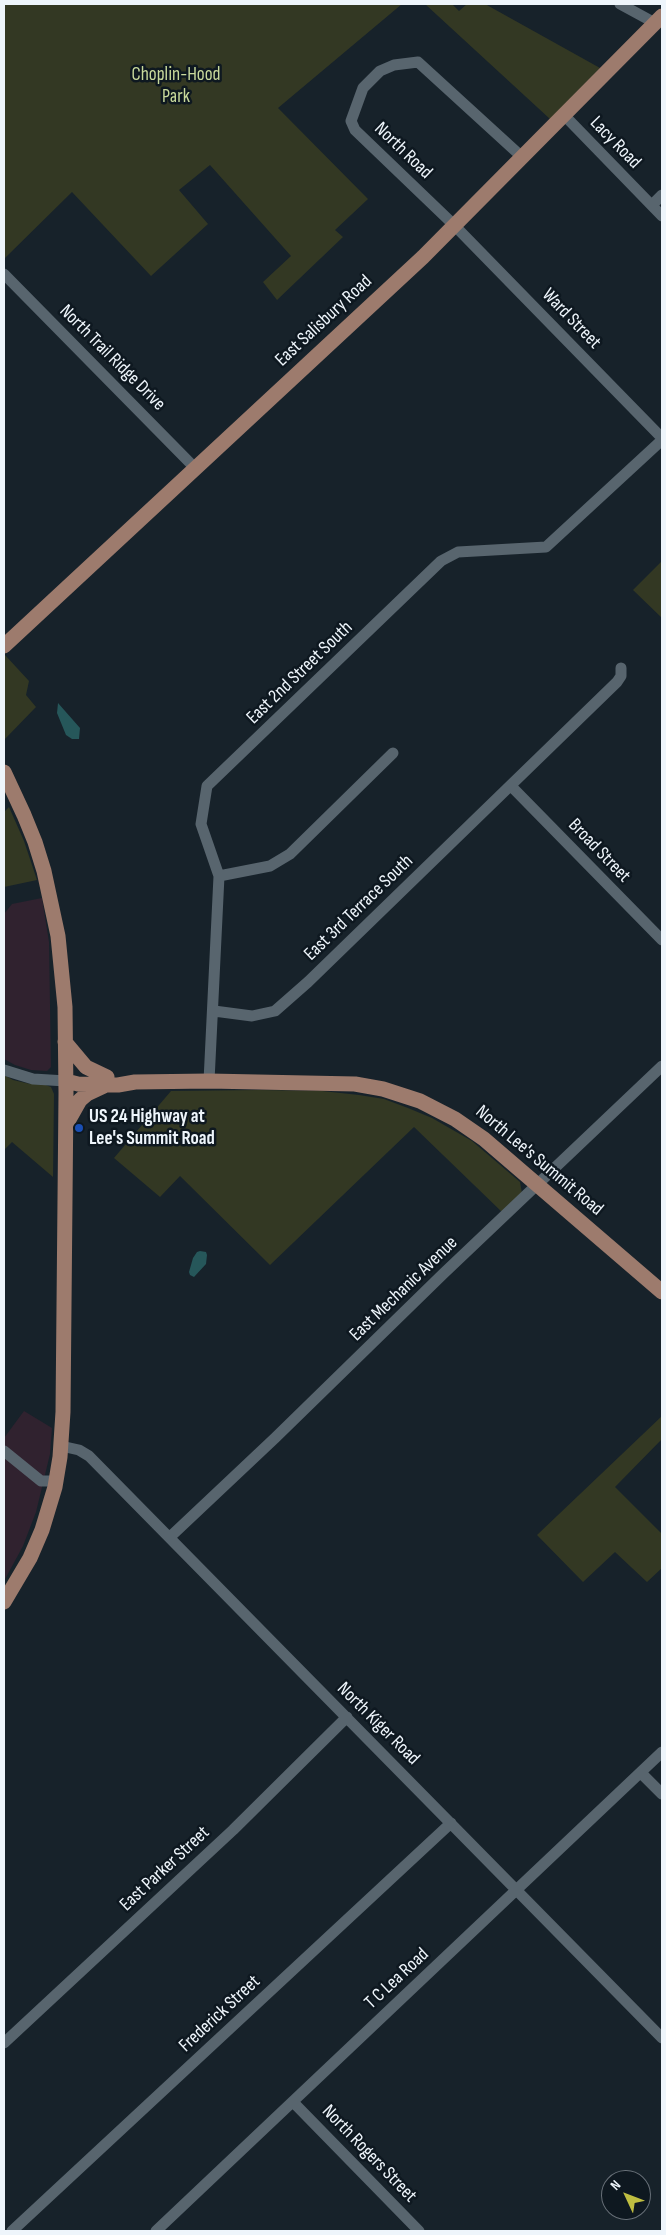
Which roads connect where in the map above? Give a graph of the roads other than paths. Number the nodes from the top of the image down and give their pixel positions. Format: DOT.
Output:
graph roads {
  1 [pos="620,4"];
  2 [pos="659,20"];
  3 [pos="564,115"];
  4 [pos="522,157"];
  5 [pos="662,195"];
  6 [pos="652,205"];
  7 [pos="662,216"];
  8 [pos="454,225"];
  9 [pos="4,274"];
  10 [pos="662,439"];
  11 [pos="195,468"];
  12 [pos="4,646"];
  13 [pos="621,668"];
  14 [pos="392,753"];
  15 [pos="4,772"];
  16 [pos="511,786"];
  17 [pos="219,876"];
  18 [pos="662,940"];
  19 [pos="214,1011"];
  20 [pos="65,1042"];
  21 [pos="662,1066"];
  22 [pos="4,1070"];
  23 [pos="66,1081"];
  24 [pos="107,1081"];
  25 [pos="209,1081"];
  26 [pos="65,1126"];
  27 [pos="538,1185"];
  28 [pos="662,1292"];
  29 [pos="61,1446"];
  30 [pos="4,1451"];
  31 [pos="56,1480"];
  32 [pos="170,1537"];
  33 [pos="4,1602"];
  34 [pos="347,1717"];
  35 [pos="662,1752"];
  36 [pos="641,1773"];
  37 [pos="662,1794"];
  38 [pos="451,1823"];
  39 [pos="517,1890"];
  40 [pos="662,2038"];
  41 [pos="4,2042"];
  42 [pos="293,2102"];
  43 [pos="12,2231"];
  44 [pos="156,2231"];
  45 [pos="419,2231"];
  1 -- 2 [label="street"];
  2 -- 3 [label="main road, East Salisbury Road"];
  3 -- 4 [label="main road, East Salisbury Road"];
  3 -- 6 [label="street, Lacy Road"];
  4 -- 8 [label="main road, East Salisbury Road"];
  4 -- 8 [label="street, North Road"];
  5 -- 6 [label="street"];
  6 -- 7 [label="street, Lacy Road"];
  8 -- 10 [label="street, Ward Street"];
  8 -- 11 [label="main road, East Salisbury Road"];
  9 -- 11 [label="street, North Trail Ridge Drive"];
  10 -- 17 [label="street, East 2nd Street South"];
  11 -- 12 [label="main road, East Salisbury Road"];
  13 -- 16 [label="street, East 3rd Terrace South"];
  14 -- 17 [label="street"];
  15 -- 20 [label="main road"];
  16 -- 18 [label="street, Broad Street"];
  16 -- 19 [label="street, East 3rd Terrace South"];
  17 -- 19 [label="street, East 2nd Street South"];
  19 -- 25 [label="street, East 2nd Street South"];
  20 -- 23 [label="main road"];
  20 -- 24 [label="main road"];
  21 -- 27 [label="street, East Mechanic Avenue"];
  22 -- 23 [label="street"];
  23 -- 24 [label="main road, North Lee's Summit Road"];
  23 -- 26 [label="main road"];
  24 -- 25 [label="main road, North Lee's Summit Road"];
  24 -- 26 [label="main road"];
  25 -- 27 [label="main road, North Lee's Summit Road"];
  26 -- 29 [label="main road"];
  27 -- 28 [label="main road, North Lee's Summit Road"];
  27 -- 32 [label="street, East Mechanic Avenue"];
  29 -- 31 [label="main road"];
  29 -- 32 [label="street, North Kiger Road"];
  30 -- 31 [label="street"];
  31 -- 33 [label="main road"];
  32 -- 34 [label="street, North Kiger Road"];
  34 -- 38 [label="street, North Kiger Road"];
  34 -- 41 [label="street, East Parker Street"];
  35 -- 36 [label="street, T C Lea Road"];
  36 -- 37 [label="street"];
  36 -- 39 [label="street, T C Lea Road"];
  38 -- 39 [label="street, North Kiger Road"];
  38 -- 43 [label="street, Frederick Street"];
  39 -- 40 [label="street, North Kiger Road"];
  39 -- 42 [label="street, T C Lea Road"];
  42 -- 44 [label="street, T C Lea Road"];
  42 -- 45 [label="street, North Rogers Street"];
}
